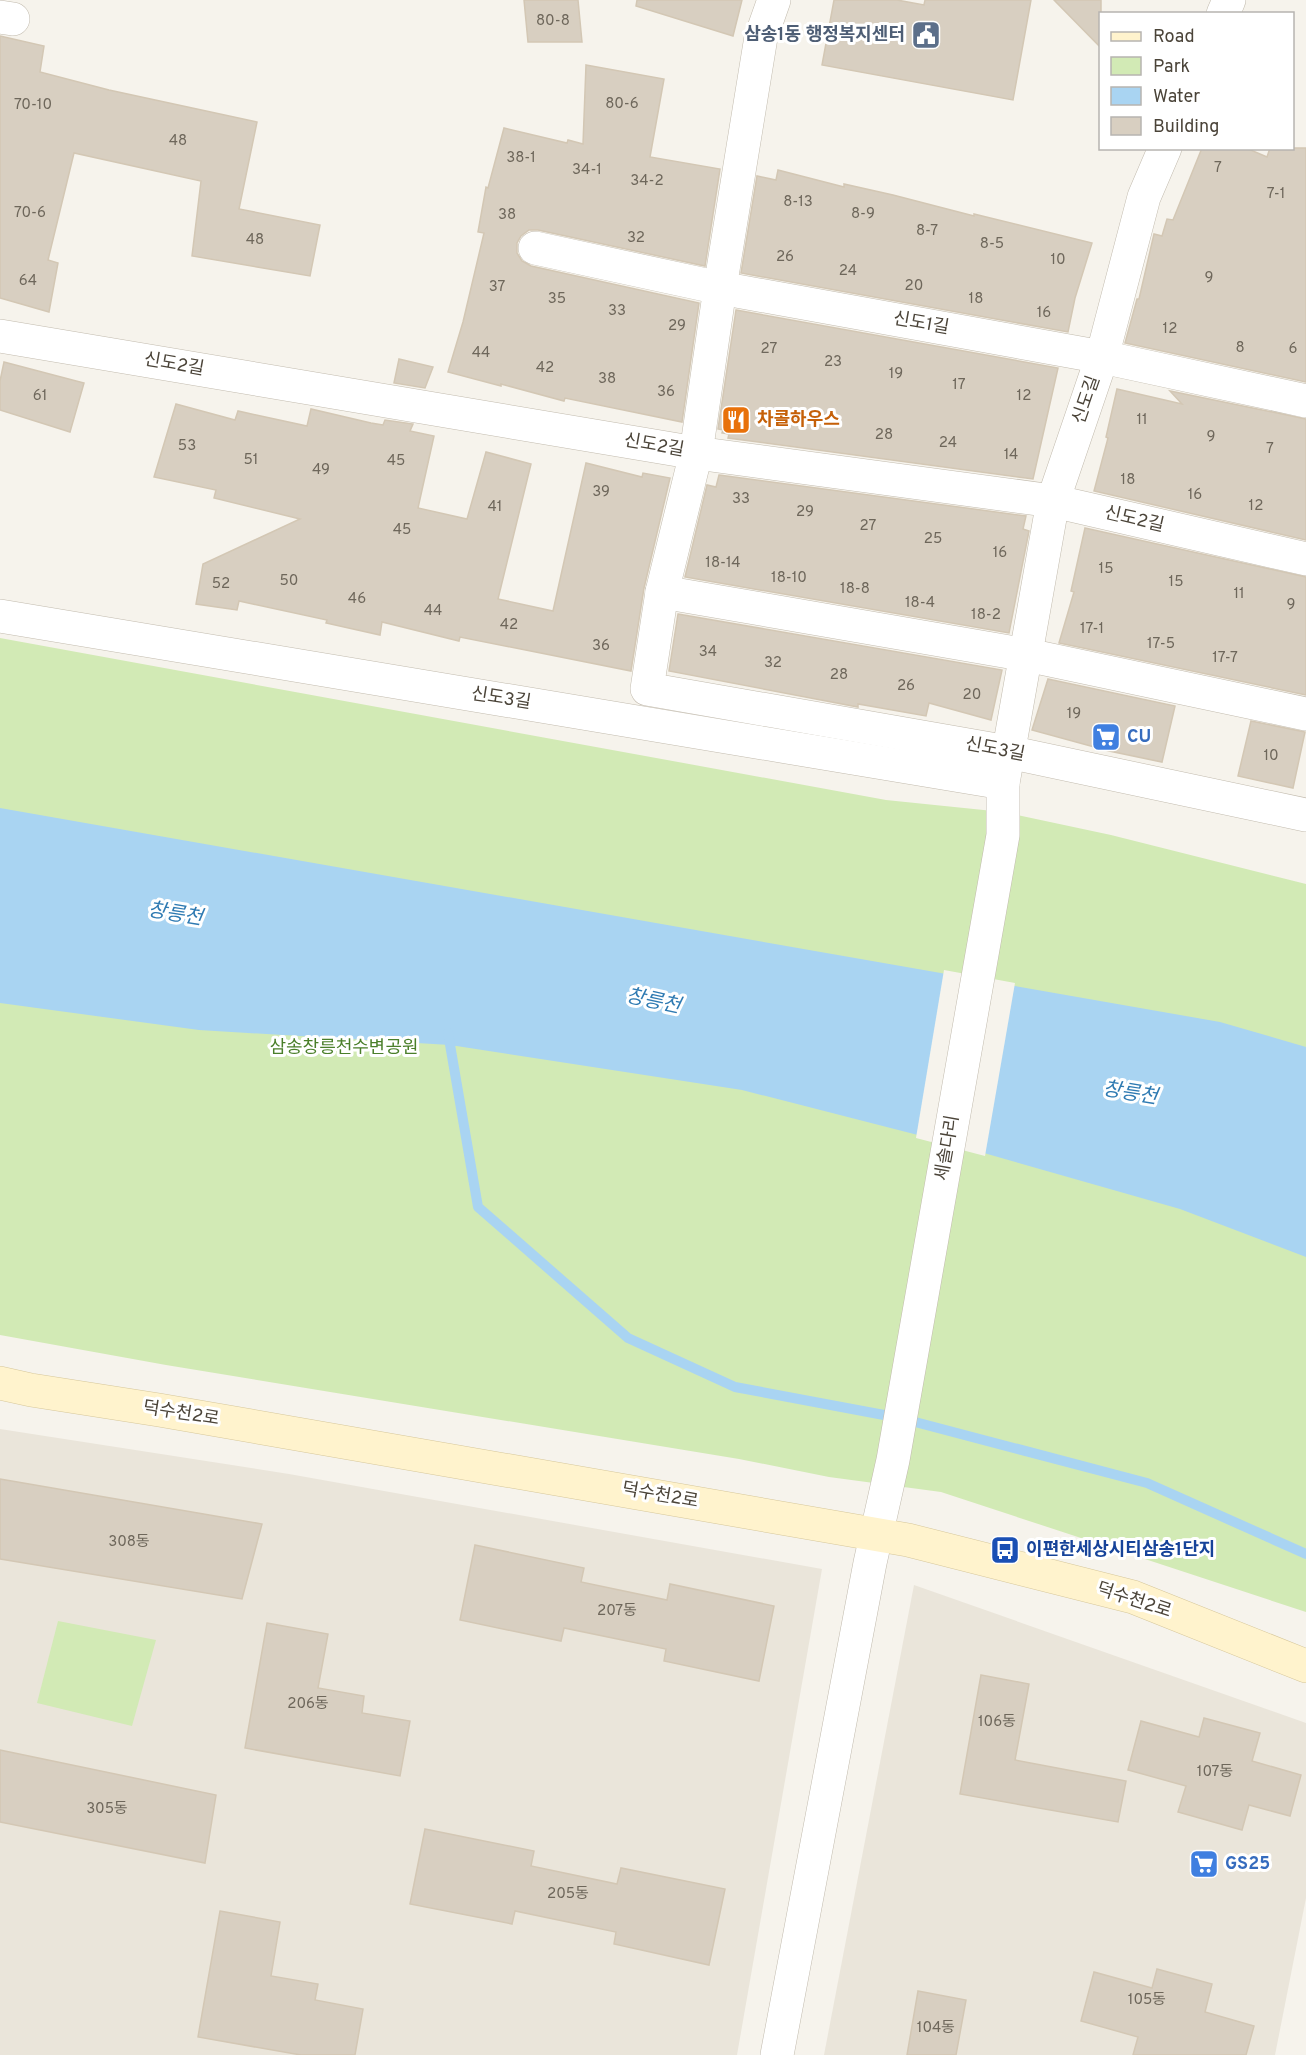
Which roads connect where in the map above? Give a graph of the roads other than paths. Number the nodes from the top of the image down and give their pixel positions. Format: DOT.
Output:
graph roads {
  1 [pos="774,0"];
  2 [pos="1164,150"];
  3 [pos="535,248"];
  4 [pos="720,288"];
  5 [pos="0,336"];
  6 [pos="1102,357"];
  7 [pos="1306,401"];
  8 [pos="696,453"];
  9 [pos="1053,501"];
  10 [pos="1306,559"];
  11 [pos="663,592"];
  12 [pos="0,616"];
  13 [pos="1027,655"];
  14 [pos="1306,714"];
  15 [pos="1005,767"];
  16 [pos="1306,815"];
  17 [pos="1003,836"];
  18 [pos="0,1383"];
  19 [pos="877,1533"];
  20 [pos="1306,1666"];
  21 [pos="777,2055"];
  1 -- 4 [label="street"];
  2 -- 6 [label="street, 신도길"];
  3 -- 4 [label="street, 신도1길"];
  4 -- 6 [label="street, 신도1길"];
  4 -- 8 [label="street"];
  5 -- 8 [label="street, 신도2길"];
  6 -- 7 [label="street, 신도1길"];
  6 -- 9 [label="street, 신도길"];
  8 -- 9 [label="street, 신도2길"];
  8 -- 11 [label="street"];
  9 -- 10 [label="street, 신도2길"];
  9 -- 13 [label="street, 신도길"];
  11 -- 13 [label="street"];
  11 -- 15 [label="street, 신도3길"];
  12 -- 15 [label="street, 신도3길"];
  13 -- 14 [label="street"];
  13 -- 15 [label="street, 신도길"];
  15 -- 16 [label="street, 신도3길"];
  15 -- 17 [label="street, 신도길"];
  17 -- 19 [label="street, 세솔다리"];
  18 -- 19 [label="street, 덕수천2로"];
  19 -- 20 [label="street, 덕수천2로"];
  19 -- 21 [label="street, 세솔다리"];
}
